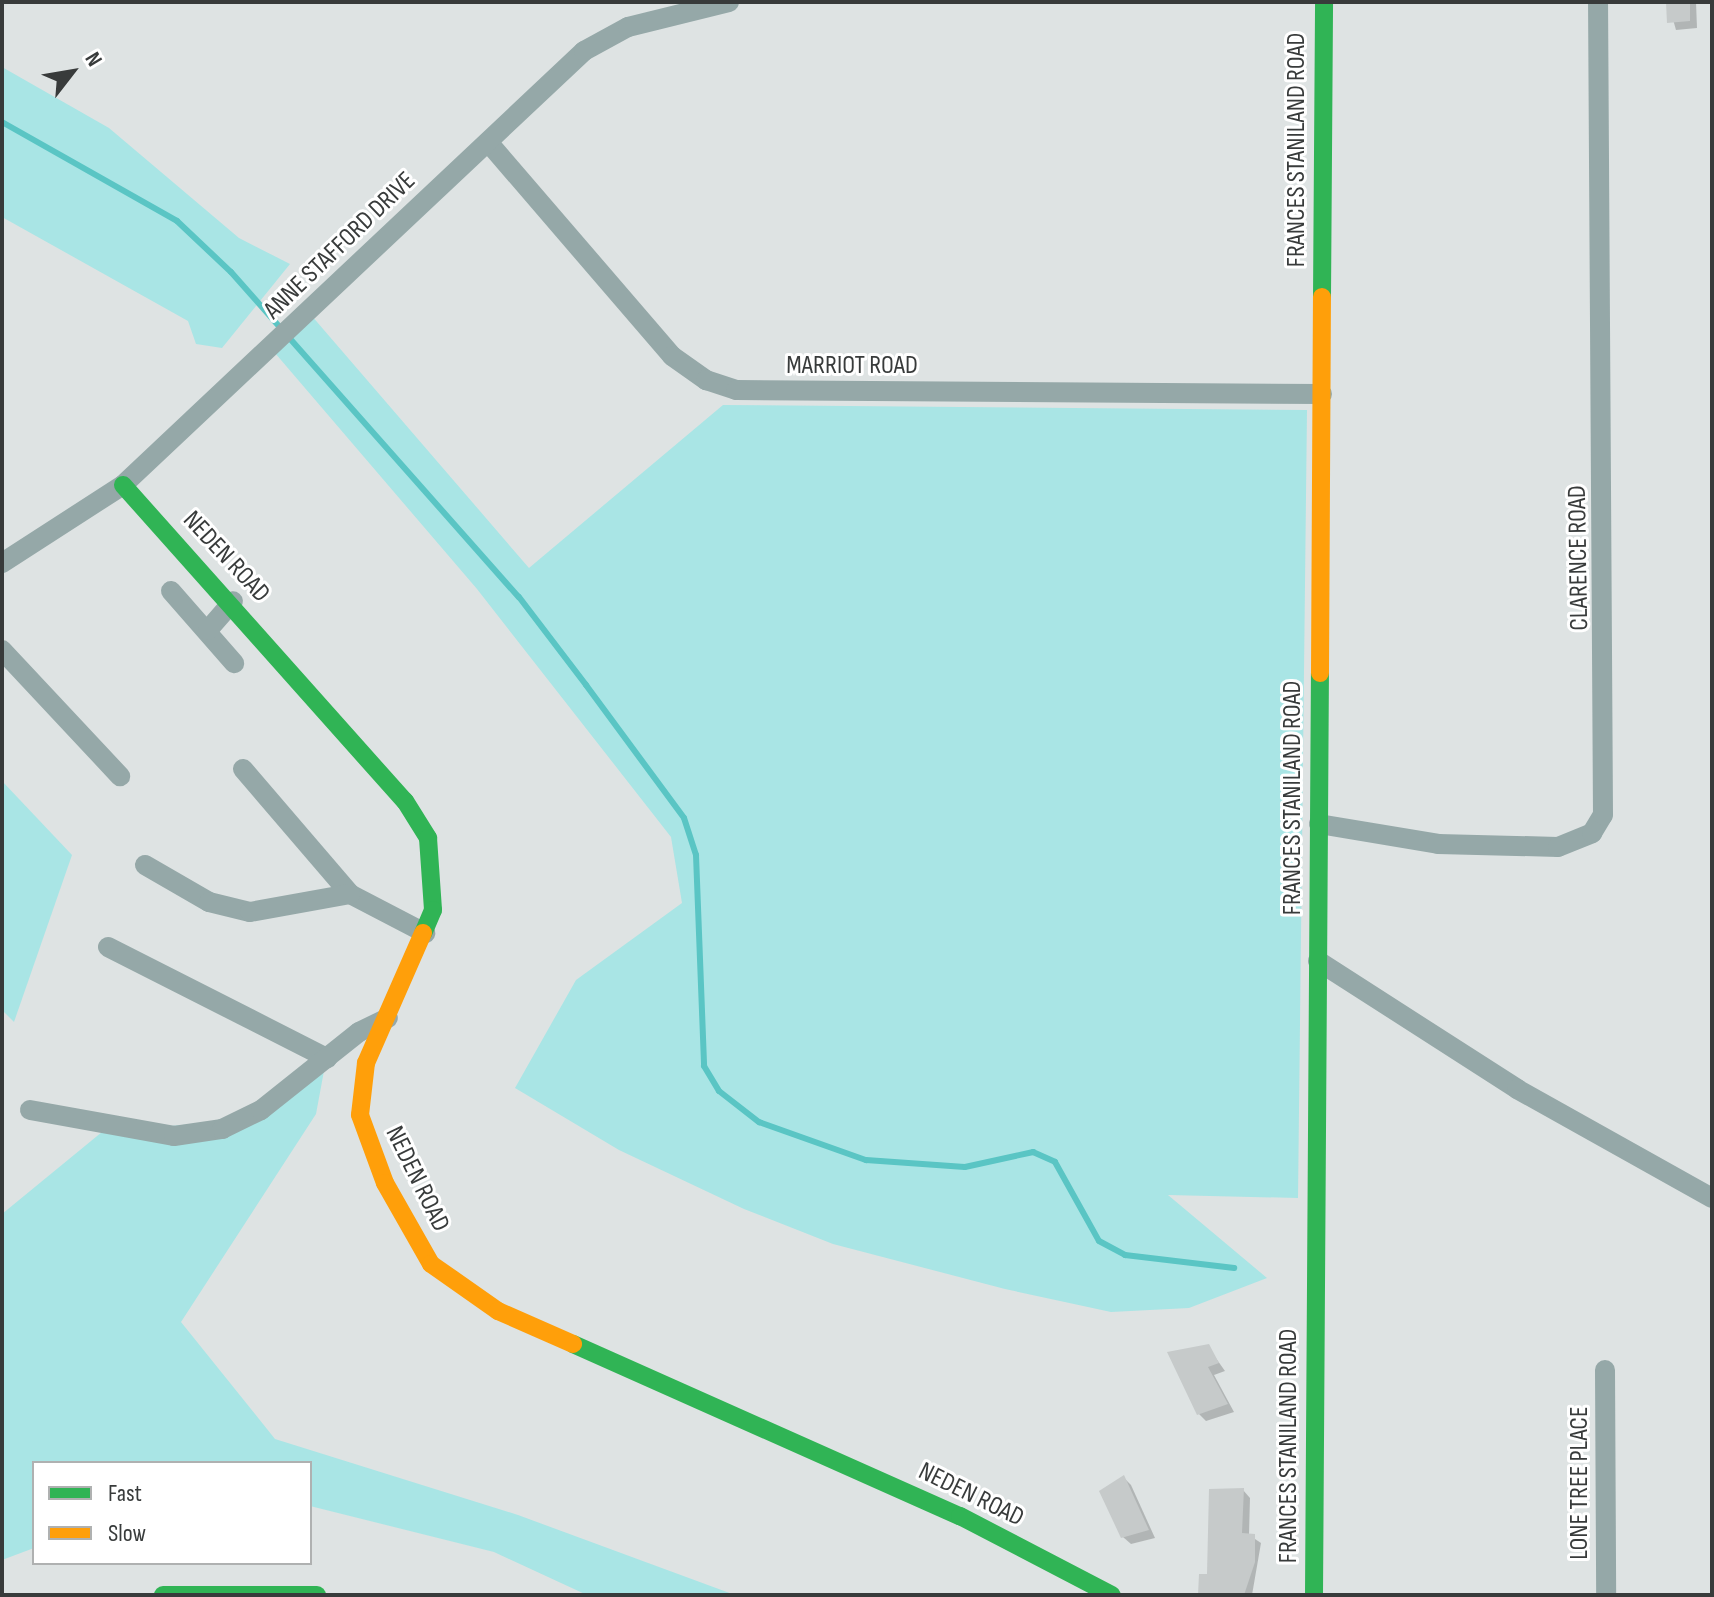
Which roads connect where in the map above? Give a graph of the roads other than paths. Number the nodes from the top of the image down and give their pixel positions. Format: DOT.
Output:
graph roads {
  1 [pos="729,2"];
  2 [pos="1324,2"];
  3 [pos="1598,2"];
  4 [pos="488,142"];
  5 [pos="1322,394"];
  6 [pos="123,485"];
  7 [pos="2,563"];
  8 [pos="171,591"];
  9 [pos="233,601"];
  10 [pos="208,630"];
  11 [pos="2,650"];
  12 [pos="234,663"];
  13 [pos="243,769"];
  14 [pos="120,776"];
  15 [pos="1319,824"];
  16 [pos="145,865"];
  17 [pos="350,894"];
  18 [pos="425,933"];
  19 [pos="108,947"];
  20 [pos="1318,961"];
  21 [pos="388,1018"];
  22 [pos="327,1058"];
  23 [pos="30,1110"];
  24 [pos="1712,1198"];
  25 [pos="1605,1370"];
  26 [pos="163,1595"];
  27 [pos="317,1595"];
  28 [pos="1112,1595"];
  29 [pos="1314,1595"];
  30 [pos="1606,1595"];
  1 -- 4 [label="street, ANNE STAFFORD DRIVE"];
  2 -- 5 [label="main road, FRANCES STANILAND ROAD"];
  3 -- 15 [label="street, CLARENCE ROAD"];
  4 -- 5 [label="street, MARRIOT ROAD"];
  4 -- 6 [label="street, ANNE STAFFORD DRIVE"];
  5 -- 15 [label="main road, FRANCES STANILAND ROAD"];
  6 -- 7 [label="street, ANNE STAFFORD DRIVE"];
  6 -- 9 [label="main road, NEDEN ROAD"];
  8 -- 10 [label="street"];
  9 -- 10 [label="street"];
  9 -- 18 [label="main road, NEDEN ROAD"];
  10 -- 12 [label="street"];
  11 -- 14 [label="street"];
  13 -- 17 [label="street"];
  15 -- 20 [label="main road, FRANCES STANILAND ROAD"];
  16 -- 17 [label="street"];
  17 -- 18 [label="street"];
  18 -- 21 [label="main road, NEDEN ROAD"];
  19 -- 22 [label="street"];
  20 -- 24 [label="street"];
  20 -- 29 [label="main road, FRANCES STANILAND ROAD"];
  21 -- 22 [label="street"];
  21 -- 28 [label="main road, NEDEN ROAD"];
  22 -- 23 [label="street"];
  25 -- 30 [label="street, LONE TREE PLACE"];
  26 -- 27 [label="main road"];
}
